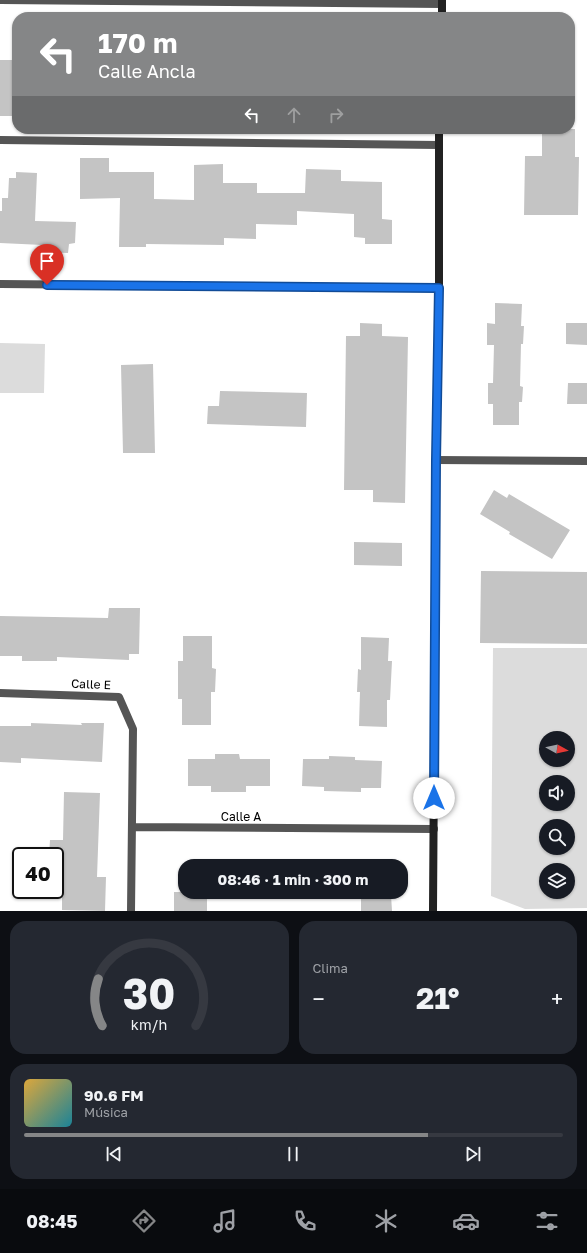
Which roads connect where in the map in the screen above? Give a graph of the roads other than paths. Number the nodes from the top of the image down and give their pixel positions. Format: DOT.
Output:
graph roads {
  1 [pos="0,0"];
  2 [pos="442,2"];
  3 [pos="440,134"];
  4 [pos="0,140"];
  5 [pos="439,145"];
  6 [pos="0,284"];
  7 [pos="439,288"];
  8 [pos="436,460"];
  9 [pos="587,461"];
  10 [pos="0,693"];
  11 [pos="132,828"];
  12 [pos="434,829"];
  13 [pos="131,911"];
  14 [pos="433,911"];
  1 -- 2 [label="street"];
  3 -- 5 [label="street"];
  4 -- 5 [label="street"];
  5 -- 7 [label="street"];
  6 -- 7 [label="street"];
  7 -- 8 [label="street"];
  8 -- 9 [label="street"];
  8 -- 12 [label="street"];
  10 -- 11 [label="street, Calle E"];
  11 -- 12 [label="street, Calle A"];
  11 -- 13 [label="street"];
  12 -- 14 [label="street"];
}
